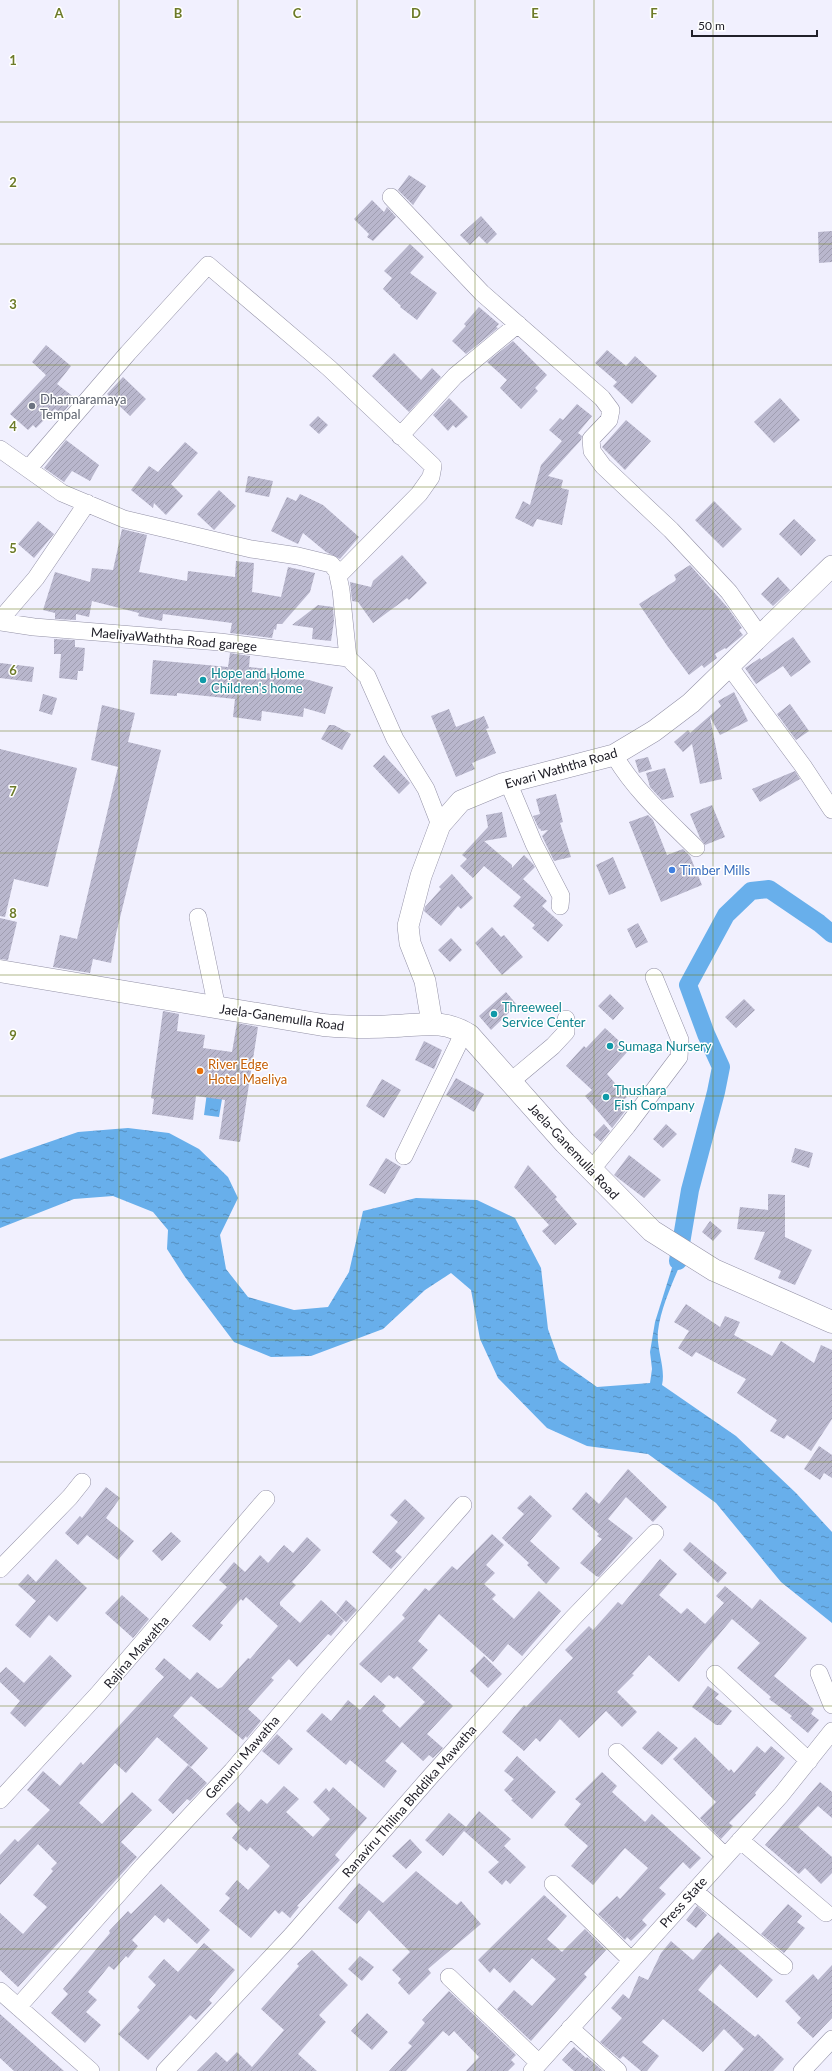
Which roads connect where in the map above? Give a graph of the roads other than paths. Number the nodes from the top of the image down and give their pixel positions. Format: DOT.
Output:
graph roads {
  1 [pos="391,197"];
  2 [pos="518,324"];
  3 [pos="400,436"];
  4 [pos="0,449"];
  5 [pos="28,469"];
  6 [pos="87,503"];
  7 [pos="832,566"];
  8 [pos="338,576"];
  9 [pos="0,621"];
  10 [pos="760,636"];
  11 [pos="348,658"];
  12 [pos="729,666"];
  13 [pos="614,755"];
  14 [pos="508,782"];
  15 [pos="832,810"];
  16 [pos="440,825"];
  17 [pos="696,848"];
  18 [pos="560,906"];
  19 [pos="198,917"];
  20 [pos="0,971"];
  21 [pos="654,977"];
  22 [pos="217,1008"];
  23 [pos="566,1019"];
  24 [pos="432,1022"];
  25 [pos="464,1032"];
  26 [pos="510,1082"];
  27 [pos="404,1156"];
  28 [pos="590,1170"];
  29 [pos="832,1322"];
  30 [pos="82,1482"];
  31 [pos="266,1499"];
  32 [pos="463,1506"];
  33 [pos="655,1533"];
  34 [pos="0,1569"];
  35 [pos="819,1673"];
  36 [pos="715,1674"];
  37 [pos="832,1705"];
  38 [pos="832,1731"];
  39 [pos="617,1752"];
  40 [pos="809,1761"];
  41 [pos="0,1800"];
  42 [pos="740,1840"];
  43 [pos="725,1856"];
  44 [pos="553,1884"];
  45 [pos="694,1891"];
  46 [pos="826,1912"];
  47 [pos="631,1960"];
  48 [pos="784,1966"];
  49 [pos="449,1977"];
  50 [pos="0,1991"];
  51 [pos="18,2007"];
  52 [pos="570,2028"];
  53 [pos="832,2038"];
  54 [pos="536,2067"];
  55 [pos="91,2071"];
  56 [pos="165,2071"];
  57 [pos="618,2071"];
  58 [pos="802,2071"];
  1 -- 2 [label="street"];
  2 -- 3 [label="street"];
  2 -- 10 [label="street"];
  3 -- 5 [label="street"];
  3 -- 8 [label="street"];
  4 -- 5 [label="street"];
  5 -- 6 [label="street"];
  6 -- 8 [label="street"];
  6 -- 9 [label="street"];
  7 -- 10 [label="street, Ewari Waththa Road"];
  8 -- 11 [label="street"];
  9 -- 11 [label="street, MaeliyaWaththa Road garege"];
  10 -- 12 [label="street, Ewari Waththa Road"];
  11 -- 16 [label="street"];
  12 -- 13 [label="street, Ewari Waththa Road"];
  12 -- 15 [label="street"];
  13 -- 14 [label="street, Ewari Waththa Road"];
  13 -- 17 [label="street"];
  14 -- 16 [label="street, Ewari Waththa Road"];
  14 -- 18 [label="street"];
  16 -- 24 [label="street, Ewari Waththa Road"];
  19 -- 22 [label="street"];
  20 -- 22 [label="main road, Jaela-Ganemulla Road"];
  21 -- 28 [label="street"];
  22 -- 24 [label="main road, Jaela-Ganemulla Road"];
  23 -- 26 [label="street"];
  24 -- 25 [label="main road, Jaela-Ganemulla Road"];
  25 -- 26 [label="main road, Jaela-Ganemulla Road"];
  25 -- 27 [label="street"];
  26 -- 28 [label="main road, Jaela-Ganemulla Road"];
  28 -- 29 [label="main road, Jaela-Ganemulla Road"];
  30 -- 34 [label="street"];
  31 -- 41 [label="street, Rajina Mawatha"];
  32 -- 51 [label="street, Gemunu Mawatha"];
  33 -- 56 [label="street, Ranaviru Thilina Bhddika Mawatha"];
  35 -- 37 [label="street"];
  36 -- 40 [label="street"];
  38 -- 40 [label="street, Press State"];
  39 -- 43 [label="street"];
  40 -- 42 [label="street, Press State"];
  42 -- 43 [label="street, Press State"];
  42 -- 46 [label="street"];
  43 -- 45 [label="street, Press State"];
  44 -- 47 [label="street"];
  45 -- 47 [label="street, Press State"];
  45 -- 48 [label="street"];
  47 -- 52 [label="street, Press State"];
  49 -- 54 [label="street"];
  50 -- 51 [label="street"];
  51 -- 55 [label="street"];
  52 -- 54 [label="street, Press State"];
  52 -- 57 [label="street"];
  53 -- 58 [label="street"];
}
